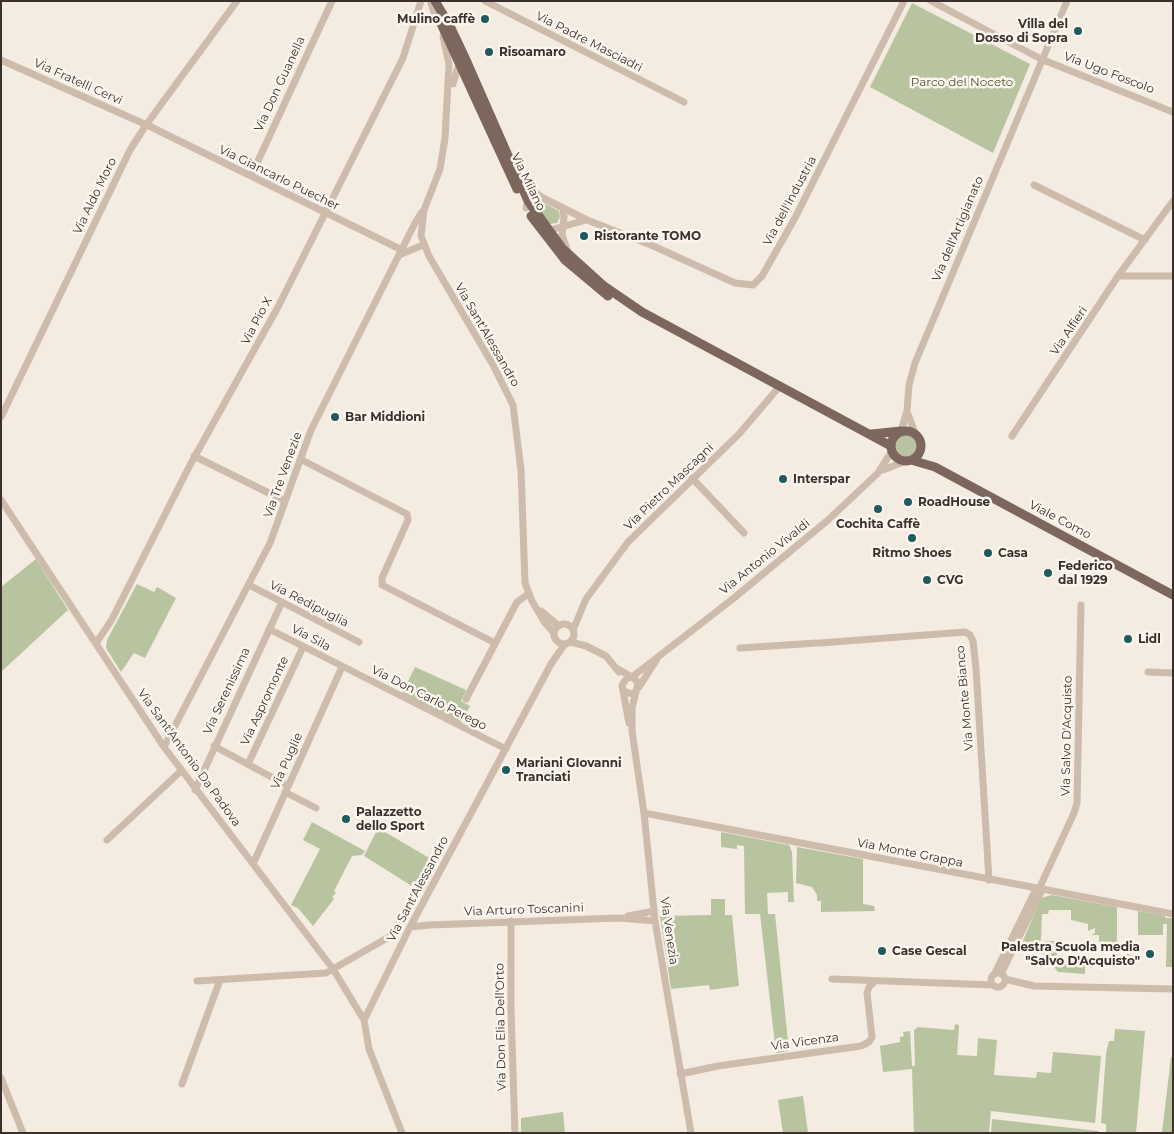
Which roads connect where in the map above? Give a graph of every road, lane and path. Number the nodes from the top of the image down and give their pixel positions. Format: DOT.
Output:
graph roads {
  1 [pos="237,1"];
  2 [pos="332,1"];
  3 [pos="421,1"];
  4 [pos="485,1"];
  5 [pos="904,1"];
  6 [pos="931,1"];
  7 [pos="1067,1"];
  8 [pos="434,2"];
  9 [pos="450,26"];
  10 [pos="1041,59"];
  11 [pos="1,60"];
  12 [pos="460,62"];
  13 [pos="468,81"];
  14 [pos="451,86"];
  15 [pos="684,102"];
  16 [pos="1173,112"];
  17 [pos="146,125"];
  18 [pos="251,176"];
  19 [pos="519,181"];
  20 [pos="1034,184"];
  21 [pos="543,198"];
  22 [pos="1173,201"];
  23 [pos="528,208"];
  24 [pos="563,208"];
  25 [pos="424,210"];
  26 [pos="325,213"];
  27 [pos="587,220"];
  28 [pos="563,226"];
  29 [pos="548,231"];
  30 [pos="1146,240"];
  31 [pos="406,241"];
  32 [pos="422,243"];
  33 [pos="400,253"];
  34 [pos="570,256"];
  35 [pos="1118,276"];
  36 [pos="1173,276"];
  37 [pos="662,324"];
  38 [pos="779,387"];
  39 [pos="907,411"];
  40 [pos="1,417"];
  41 [pos="901,431"];
  42 [pos="915,433"];
  43 [pos="872,434"];
  44 [pos="1012,436"];
  45 [pos="922,446"];
  46 [pos="892,448"];
  47 [pos="194,456"];
  48 [pos="300,459"];
  49 [pos="909,460"];
  50 [pos="935,467"];
  51 [pos="878,473"];
  52 [pos="692,478"];
  53 [pos="2,501"];
  54 [pos="286,501"];
  55 [pos="744,533"];
  56 [pos="249,585"];
  57 [pos="528,594"];
  58 [pos="1173,595"];
  59 [pos="532,601"];
  60 [pos="282,602"];
  61 [pos="1080,605"];
  62 [pos="581,608"];
  63 [pos="562,625"];
  64 [pos="269,629"];
  65 [pos="555,636"];
  66 [pos="571,638"];
  67 [pos="360,642"];
  68 [pos="96,643"];
  69 [pos="495,643"];
  70 [pos="303,647"];
  71 [pos="740,648"];
  72 [pos="662,653"];
  73 [pos="551,664"];
  74 [pos="342,667"];
  75 [pos="618,669"];
  76 [pos="1148,672"];
  77 [pos="1173,673"];
  78 [pos="632,677"];
  79 [pos="622,688"];
  80 [pos="638,689"];
  81 [pos="466,699"];
  82 [pos="632,731"];
  83 [pos="214,746"];
  84 [pos="164,747"];
  85 [pos="506,749"];
  86 [pos="248,764"];
  87 [pos="181,771"];
  88 [pos="286,789"];
  89 [pos="195,790"];
  90 [pos="316,808"];
  91 [pos="644,813"];
  92 [pos="107,840"];
  93 [pos="252,864"];
  94 [pos="989,880"];
  95 [pos="1039,889"];
  96 [pos="654,911"];
  97 [pos="1173,914"];
  98 [pos="415,917"];
  99 [pos="619,918"];
  100 [pos="511,921"];
  101 [pos="656,921"];
  102 [pos="398,924"];
  103 [pos="430,925"];
  104 [pos="410,928"];
  105 [pos="333,970"];
  106 [pos="997,978"];
  107 [pos="832,979"];
  108 [pos="220,980"];
  109 [pos="875,981"];
  110 [pos="197,982"];
  111 [pos="1173,989"];
  112 [pos="364,1020"];
  113 [pos="680,1074"];
  114 [pos="1,1078"];
  115 [pos="182,1084"];
  116 [pos="24,1132"];
  117 [pos="402,1133"];
  118 [pos="515,1133"];
  119 [pos="691,1133"];
  1 -- 17 [label="street, Via Aldo Moro"];
  2 -- 18 [label="street, Via Don Guanella"];
  3 -- 26 [label="street, Via Pio X"];
  4 -- 15 [label="street, Via Padre Masciadri"];
  5 -- 27 [label="street, Via dell'Industria"];
  6 -- 10 [label="street, Via Ugo Foscolo"];
  7 -- 10 [label="street, Via dell'Artigianato"];
  8 -- 9 [label="main road, Via Milano"];
  8 -- 12 [label="main road, Via Milano"];
  8 -- 14 [label="street"];
  9 -- 12 [label="street"];
  9 -- 19 [label="main road, Via Milano"];
  10 -- 16 [label="street, Via Ugo Foscolo"];
  10 -- 39 [label="street, Via dell'Artigianato"];
  11 -- 17 [label="street, Via Fratelli Cervi"];
  12 -- 13 [label="main road, Via Milano"];
  12 -- 14 [label="street"];
  13 -- 14 [label="street"];
  13 -- 23 [label="main road, Via Milano"];
  14 -- 25 [label="street"];
  17 -- 18 [label="street, Via Giancarlo Puecher"];
  17 -- 40 [label="street, Via Aldo Moro"];
  18 -- 26 [label="street, Via Giancarlo Puecher"];
  19 -- 21 [label="street"];
  19 -- 23 [label="main road, Via Milano"];
  20 -- 30 [label="street"];
  21 -- 23 [label="street"];
  21 -- 24 [label="street"];
  22 -- 30 [label="street, Via Alfieri"];
  23 -- 29 [label="main road, Via Milano"];
  23 -- 29 [label="street"];
  23 -- 37 [label="main road, Via Milano"];
  24 -- 27 [label="street"];
  24 -- 28 [label="street"];
  25 -- 31 [label="street, Via Tre Venezie"];
  25 -- 32 [label="street"];
  26 -- 33 [label="street, Via Giancarlo Puecher"];
  26 -- 47 [label="street, Via Pio X"];
  27 -- 28 [label="street"];
  28 -- 29 [label="street"];
  28 -- 34 [label="street"];
  29 -- 34 [label="main road, Via Milano"];
  30 -- 35 [label="street, Via Alfieri"];
  31 -- 32 [label="street"];
  31 -- 33 [label="street, Via Tre Venezie"];
  32 -- 33 [label="street"];
  32 -- 57 [label="street, Via Sant'Alessandro"];
  33 -- 48 [label="street, Via Tre Venezie"];
  34 -- 37 [label="main road, Via Milano"];
  35 -- 36 [label="street"];
  35 -- 44 [label="street, Via Alfieri"];
  37 -- 38 [label="main road, Via Milano"];
  38 -- 43 [label="main road, Via Milano"];
  38 -- 52 [label="street, Via Pietro Mascagni"];
  39 -- 41 [label="street, Via dell'Artigianato"];
  39 -- 42 [label="street, Via dell'Artigianato"];
  41 -- 42 [label="main road"];
  41 -- 43 [label="main road"];
  41 -- 46 [label="main road"];
  42 -- 45 [label="main road"];
  43 -- 46 [label="main road, Via Milano"];
  45 -- 49 [label="main road"];
  45 -- 50 [label="main road"];
  46 -- 49 [label="main road"];
  46 -- 51 [label="street"];
  47 -- 54 [label="street"];
  47 -- 68 [label="street, Via Pio X"];
  48 -- 54 [label="street, Via Tre Venezie"];
  48 -- 69 [label="street"];
  49 -- 50 [label="main road, Viale Como"];
  49 -- 51 [label="street"];
  50 -- 58 [label="main road, Viale Como"];
  51 -- 72 [label="street, Via Antonio Vivaldi"];
  52 -- 55 [label="street"];
  52 -- 62 [label="street, Via Pietro Mascagni"];
  53 -- 68 [label="street, Via Sant'Antonio Da Padova"];
  54 -- 56 [label="street, Via Tre Venezie"];
  56 -- 60 [label="street, Via Redipuglia"];
  56 -- 84 [label="street, Via Tre Venezie"];
  57 -- 59 [label="street, Via Sant'Alessandro"];
  57 -- 69 [label="street"];
  59 -- 63 [label="street, Via Sant'Alessandro"];
  59 -- 65 [label="street, Via Sant'Alessandro"];
  60 -- 64 [label="street, Via Serenissima"];
  60 -- 67 [label="street, Via Redipuglia"];
  61 -- 95 [label="street, Via Salvo D'Acquisto"];
  62 -- 63 [label="street, Via Pietro Mascagni"];
  62 -- 66 [label="street, Via Pietro Mascagni"];
  63 -- 65 [label="street, Via Pietro Mascagni"];
  63 -- 66 [label="street, Via Sant'Alessandro"];
  64 -- 70 [label="street, Via Sila"];
  64 -- 83 [label="street, Via Serenissima"];
  65 -- 66 [label="street"];
  65 -- 73 [label="street, Via Sant'Alessandro"];
  66 -- 73 [label="street, Via Sant'Alessandro"];
  66 -- 75 [label="street"];
  68 -- 84 [label="street, Via Sant'Antonio Da Padova"];
  69 -- 81 [label="street"];
  70 -- 74 [label="street, Via Sila"];
  70 -- 86 [label="street, Via Aspromonte"];
  71 -- 94 [label="street, Via Monte Bianco"];
  72 -- 78 [label="street, Via Antonio Vivaldi"];
  72 -- 80 [label="street"];
  73 -- 85 [label="street, Via Sant'Alessandro"];
  74 -- 85 [label="street, Via Don Carlo Perego"];
  74 -- 88 [label="street, Via Puglie"];
  75 -- 78 [label="street"];
  75 -- 79 [label="street, Via Venezia"];
  76 -- 77 [label="street"];
  78 -- 79 [label="street"];
  78 -- 80 [label="street"];
  79 -- 80 [label="street"];
  79 -- 82 [label="street, Via Venezia"];
  80 -- 82 [label="street, Via Venezia"];
  82 -- 91 [label="street, Via Venezia"];
  83 -- 86 [label="street"];
  83 -- 89 [label="street, Via Serenissima"];
  84 -- 87 [label="street, Via Sant'Antonio Da Padova"];
  85 -- 98 [label="street, Via Sant'Alessandro"];
  86 -- 88 [label="street"];
  87 -- 89 [label="street, Via Sant'Antonio Da Padova"];
  87 -- 92 [label="street"];
  88 -- 90 [label="street"];
  88 -- 93 [label="street, Via Puglie"];
  89 -- 93 [label="street, Via Sant'Antonio Da Padova"];
  91 -- 94 [label="street, Via Monte Grappa"];
  91 -- 96 [label="street, Via Venezia"];
  93 -- 105 [label="street, Via Sant'Antonio Da Padova"];
  94 -- 95 [label="street, Via Monte Grappa"];
  95 -- 97 [label="street, Via Monte Grappa"];
  95 -- 106 [label="street, Via Salvo D'Acquisto"];
  96 -- 99 [label="street"];
  96 -- 101 [label="street, Via Venezia"];
  98 -- 103 [label="street"];
  98 -- 104 [label="street, Via Sant'Alessandro"];
  99 -- 100 [label="street, Via Arturo Toscanini"];
  99 -- 101 [label="street"];
  100 -- 103 [label="street, Via Arturo Toscanini"];
  100 -- 118 [label="street, Via Don Elia Dell'Orto"];
  101 -- 113 [label="street, Via Venezia"];
  102 -- 105 [label="street"];
  103 -- 104 [label="street, Via Arturo Toscanini"];
  104 -- 112 [label="street, Via Sant'Alessandro"];
  105 -- 108 [label="street"];
  105 -- 112 [label="street, Via Sant'Antonio Da Padova"];
  106 -- 109 [label="street"];
  106 -- 111 [label="street"];
  107 -- 109 [label="street"];
  108 -- 110 [label="street"];
  108 -- 115 [label="street"];
  109 -- 113 [label="street, Via Vicenza"];
  112 -- 117 [label="street"];
  113 -- 119 [label="street, Via Venezia"];
  114 -- 116 [label="street"];
}
